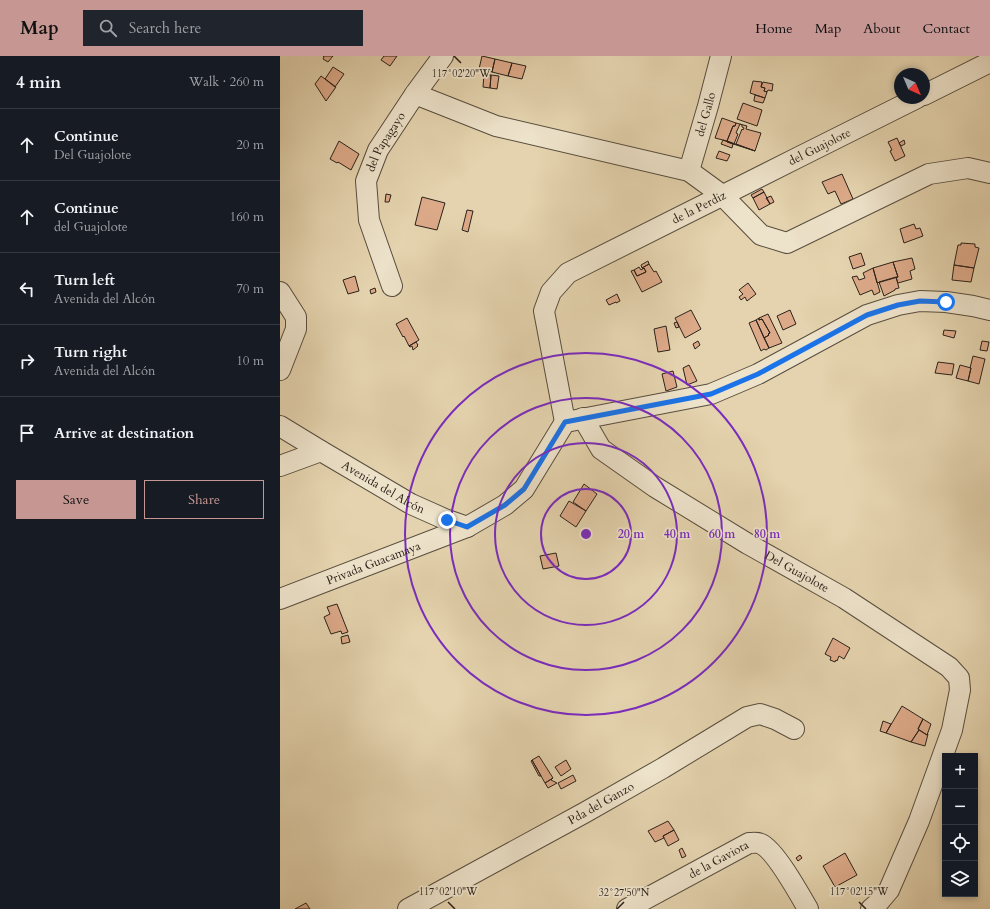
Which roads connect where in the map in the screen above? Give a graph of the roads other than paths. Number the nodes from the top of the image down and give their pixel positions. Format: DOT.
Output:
graph roads {
  1 [pos="443,56"];
  2 [pos="721,56"];
  3 [pos="990,62"];
  4 [pos="930,92"];
  5 [pos="415,94"];
  6 [pos="905,104"];
  7 [pos="689,172"];
  8 [pos="990,173"];
  9 [pos="722,195"];
  10 [pos="392,286"];
  11 [pos="280,292"];
  12 [pos="990,310"];
  13 [pos="280,370"];
  14 [pos="574,420"];
  15 [pos="280,426"];
  16 [pos="321,451"];
  17 [pos="280,466"];
  18 [pos="467,527"];
  19 [pos="280,599"];
  20 [pos="794,729"];
  21 [pos="410,908"];
  22 [pos="627,909"];
  23 [pos="808,909"];
  24 [pos="871,909"];
  1 -- 5 [label="street, del Papagayo"];
  2 -- 7 [label="street, del Gallo"];
  3 -- 4 [label="street"];
  5 -- 7 [label="street"];
  5 -- 10 [label="street, del Papagayo"];
  6 -- 9 [label="street, del Guajolote"];
  7 -- 9 [label="street"];
  8 -- 9 [label="street, de la Perdiz"];
  9 -- 14 [label="street, de la Perdiz"];
  11 -- 13 [label="street"];
  12 -- 14 [label="street"];
  14 -- 18 [label="street"];
  14 -- 24 [label="street, Del Guajolote"];
  15 -- 16 [label="street, Avenida del Alcón"];
  16 -- 17 [label="street"];
  16 -- 18 [label="street, Avenida del Alcón"];
  18 -- 19 [label="street, Privada Guacamaya"];
  20 -- 21 [label="street, Pda del Ganzo"];
  22 -- 23 [label="street, de la Gaviota"];
}
